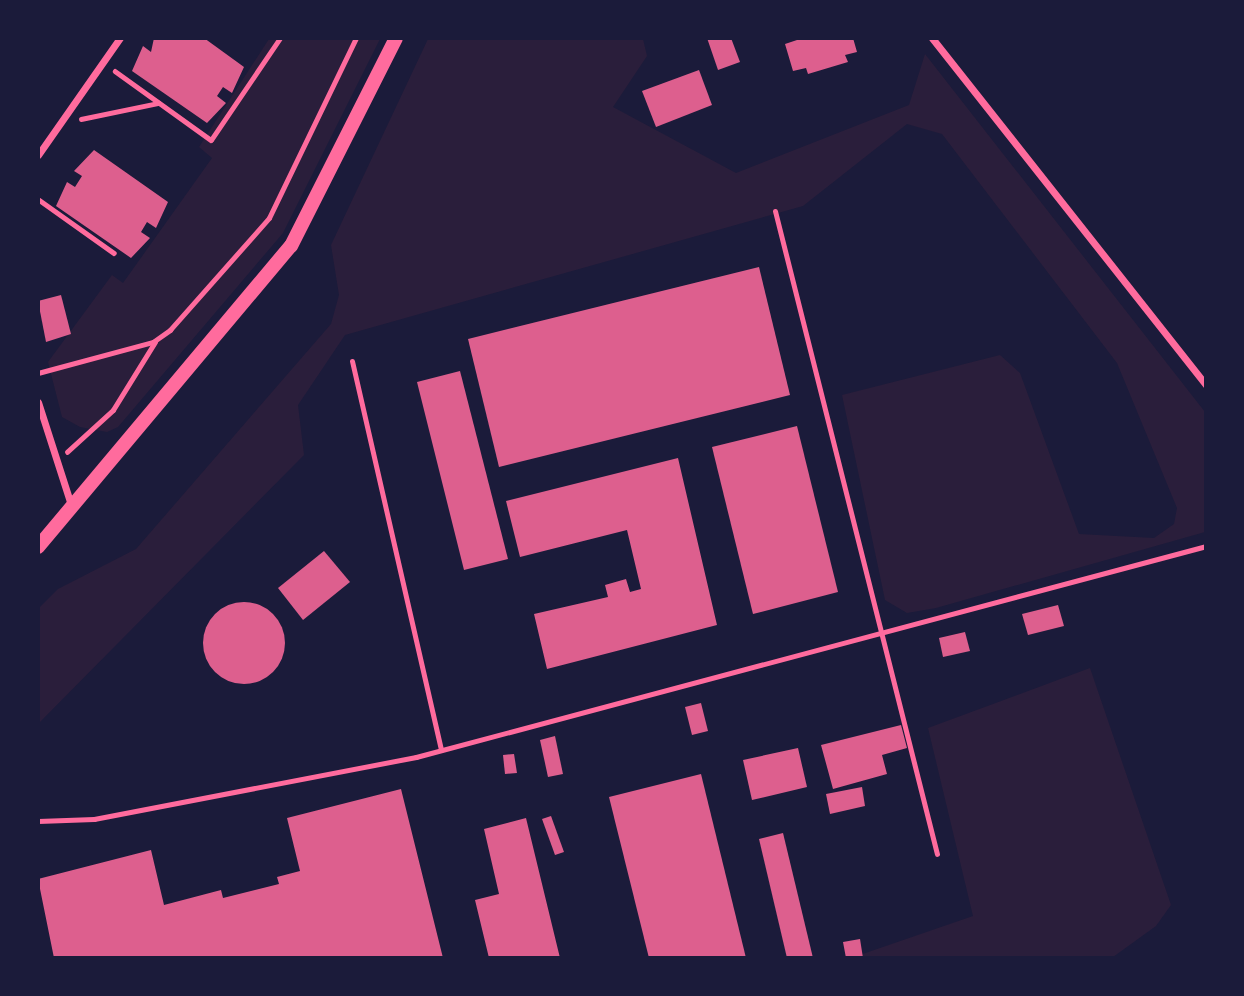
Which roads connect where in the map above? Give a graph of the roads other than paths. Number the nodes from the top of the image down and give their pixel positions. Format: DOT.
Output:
graph roads {
  1 [pos="120,38"];
  2 [pos="396,38"];
  3 [pos="932,38"];
  4 [pos="38,155"];
  5 [pos="775,211"];
  6 [pos="352,361"];
  7 [pos="1206,385"];
  8 [pos="38,402"];
  9 [pos="73,512"];
  10 [pos="1206,546"];
  11 [pos="38,547"];
  12 [pos="883,632"];
  13 [pos="441,750"];
  14 [pos="38,821"];
  15 [pos="937,854"];
  1 -- 4 [label="street"];
  2 -- 9 [label="main road"];
  3 -- 7 [label="street"];
  5 -- 12 [label="lane"];
  6 -- 13 [label="lane"];
  8 -- 9 [label="street"];
  9 -- 11 [label="main road"];
  10 -- 12 [label="lane"];
  12 -- 13 [label="lane"];
  12 -- 15 [label="lane"];
  13 -- 14 [label="lane"];
}
